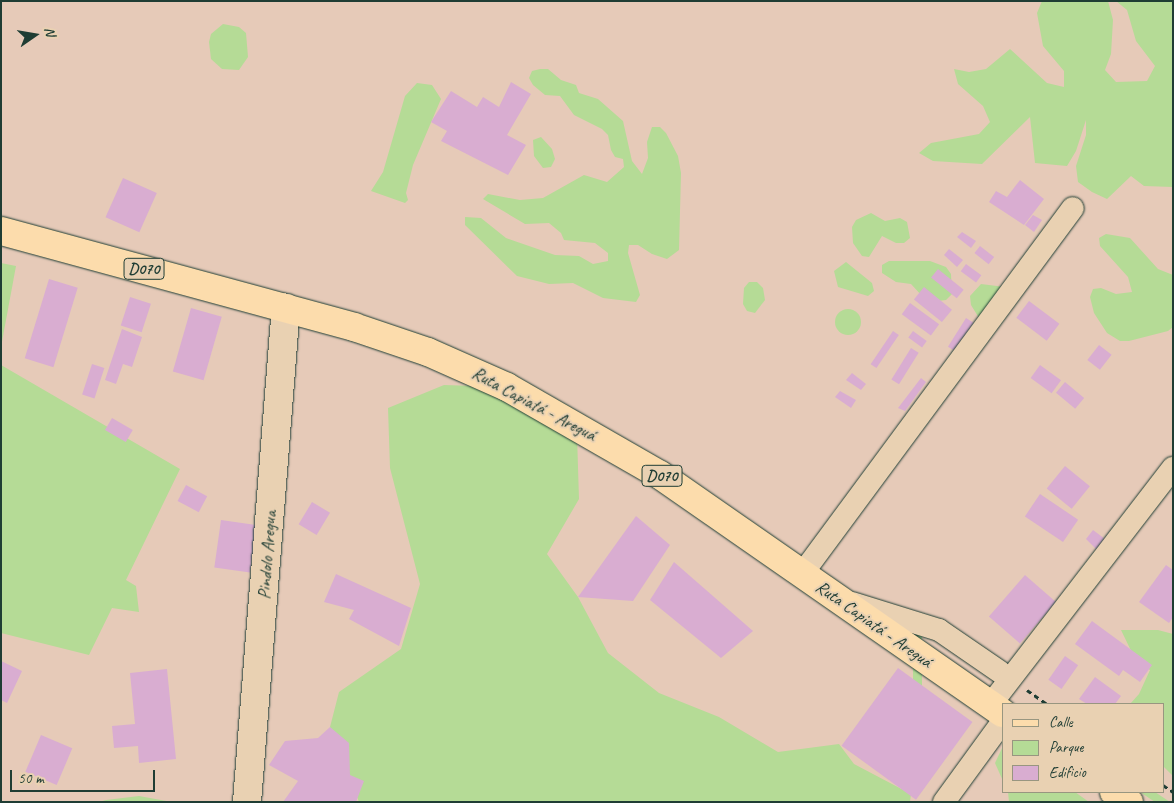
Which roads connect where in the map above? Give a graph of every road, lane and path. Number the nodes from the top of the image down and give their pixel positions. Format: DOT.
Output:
graph roads {
  1 [pos="1073,208"];
  2 [pos="1,231"];
  3 [pos="286,308"];
  4 [pos="1173,468"];
  5 [pos="802,574"];
  6 [pos="839,599"];
  7 [pos="1000,672"];
  8 [pos="1006,703"];
  9 [pos="999,713"];
  10 [pos="1115,793"];
  11 [pos="247,802"];
  12 [pos="944,802"];
  13 [pos="1128,802"];
  1 -- 5 [label="street"];
  2 -- 3 [label="main road, Ruta Capiatá - Areguá / D070"];
  3 -- 5 [label="main road, Ruta Capiatá - Areguá / D070"];
  3 -- 11 [label="main road, Pindolo Aregua"];
  4 -- 8 [label="street"];
  5 -- 6 [label="main road, Ruta Capiatá - Areguá / D070"];
  6 -- 7 [label="street"];
  6 -- 9 [label="main road, Ruta Capiatá - Areguá / D070"];
  9 -- 12 [label="street"];
  10 -- 13 [label="main road"];
}
